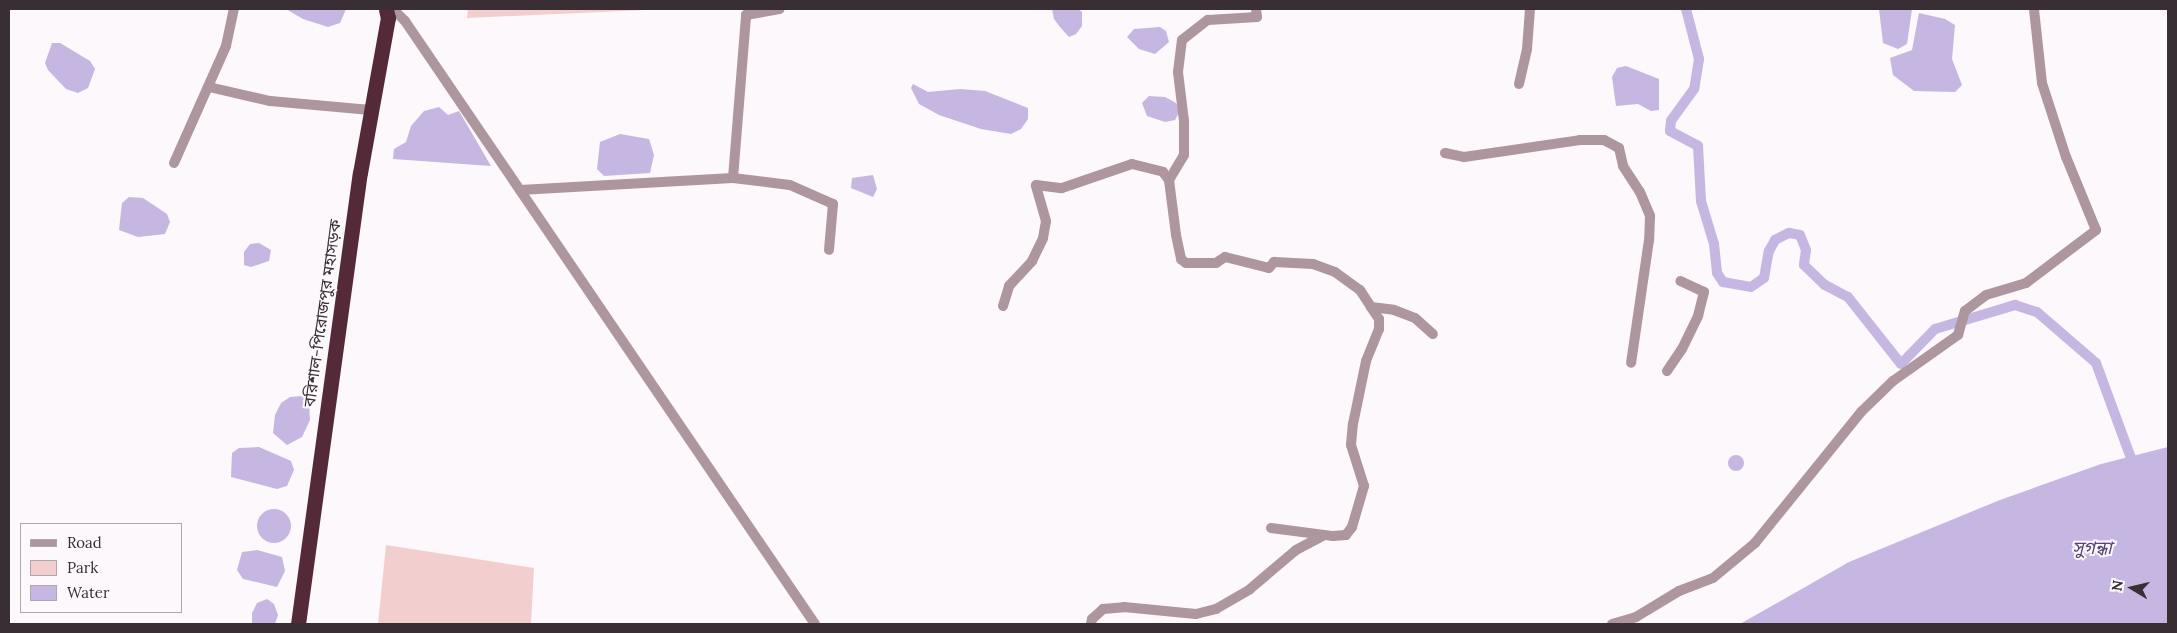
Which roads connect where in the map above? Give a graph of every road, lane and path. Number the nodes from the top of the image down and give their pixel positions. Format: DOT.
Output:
graph roads {
  1 [pos="234,9"];
  2 [pos="386,9"];
  3 [pos="393,9"];
  4 [pos="779,9"];
  5 [pos="1256,9"];
  6 [pos="1530,9"];
  7 [pos="2034,9"];
  8 [pos="1519,84"];
  9 [pos="209,87"];
  10 [pos="371,110"];
  11 [pos="1445,154"];
  12 [pos="174,163"];
  13 [pos="733,178"];
  14 [pos="1169,180"];
  15 [pos="520,190"];
  16 [pos="829,250"];
  17 [pos="1680,281"];
  18 [pos="1003,306"];
  19 [pos="1371,307"];
  20 [pos="1433,334"];
  21 [pos="1631,363"];
  22 [pos="1667,371"];
  23 [pos="1271,528"];
  24 [pos="1324,535"];
  25 [pos="298,624"];
  26 [pos="815,624"];
  27 [pos="1091,624"];
  28 [pos="1612,624"];
  1 -- 9 [label="street"];
  2 -- 10 [label="highway, বরিশাল-পিরোজপুর মহাসড়ক"];
  3 -- 15 [label="street"];
  4 -- 13 [label="street"];
  5 -- 14 [label="street"];
  6 -- 8 [label="street"];
  7 -- 28 [label="street"];
  9 -- 10 [label="street"];
  9 -- 12 [label="street"];
  10 -- 25 [label="highway, বরিশাল-পিরোজপুর মহাসড়ক"];
  11 -- 21 [label="street"];
  13 -- 15 [label="street"];
  13 -- 16 [label="street"];
  14 -- 18 [label="street"];
  14 -- 19 [label="street"];
  15 -- 26 [label="street"];
  17 -- 22 [label="street"];
  19 -- 20 [label="street"];
  19 -- 24 [label="street"];
  23 -- 24 [label="street"];
  24 -- 27 [label="street"];
}
